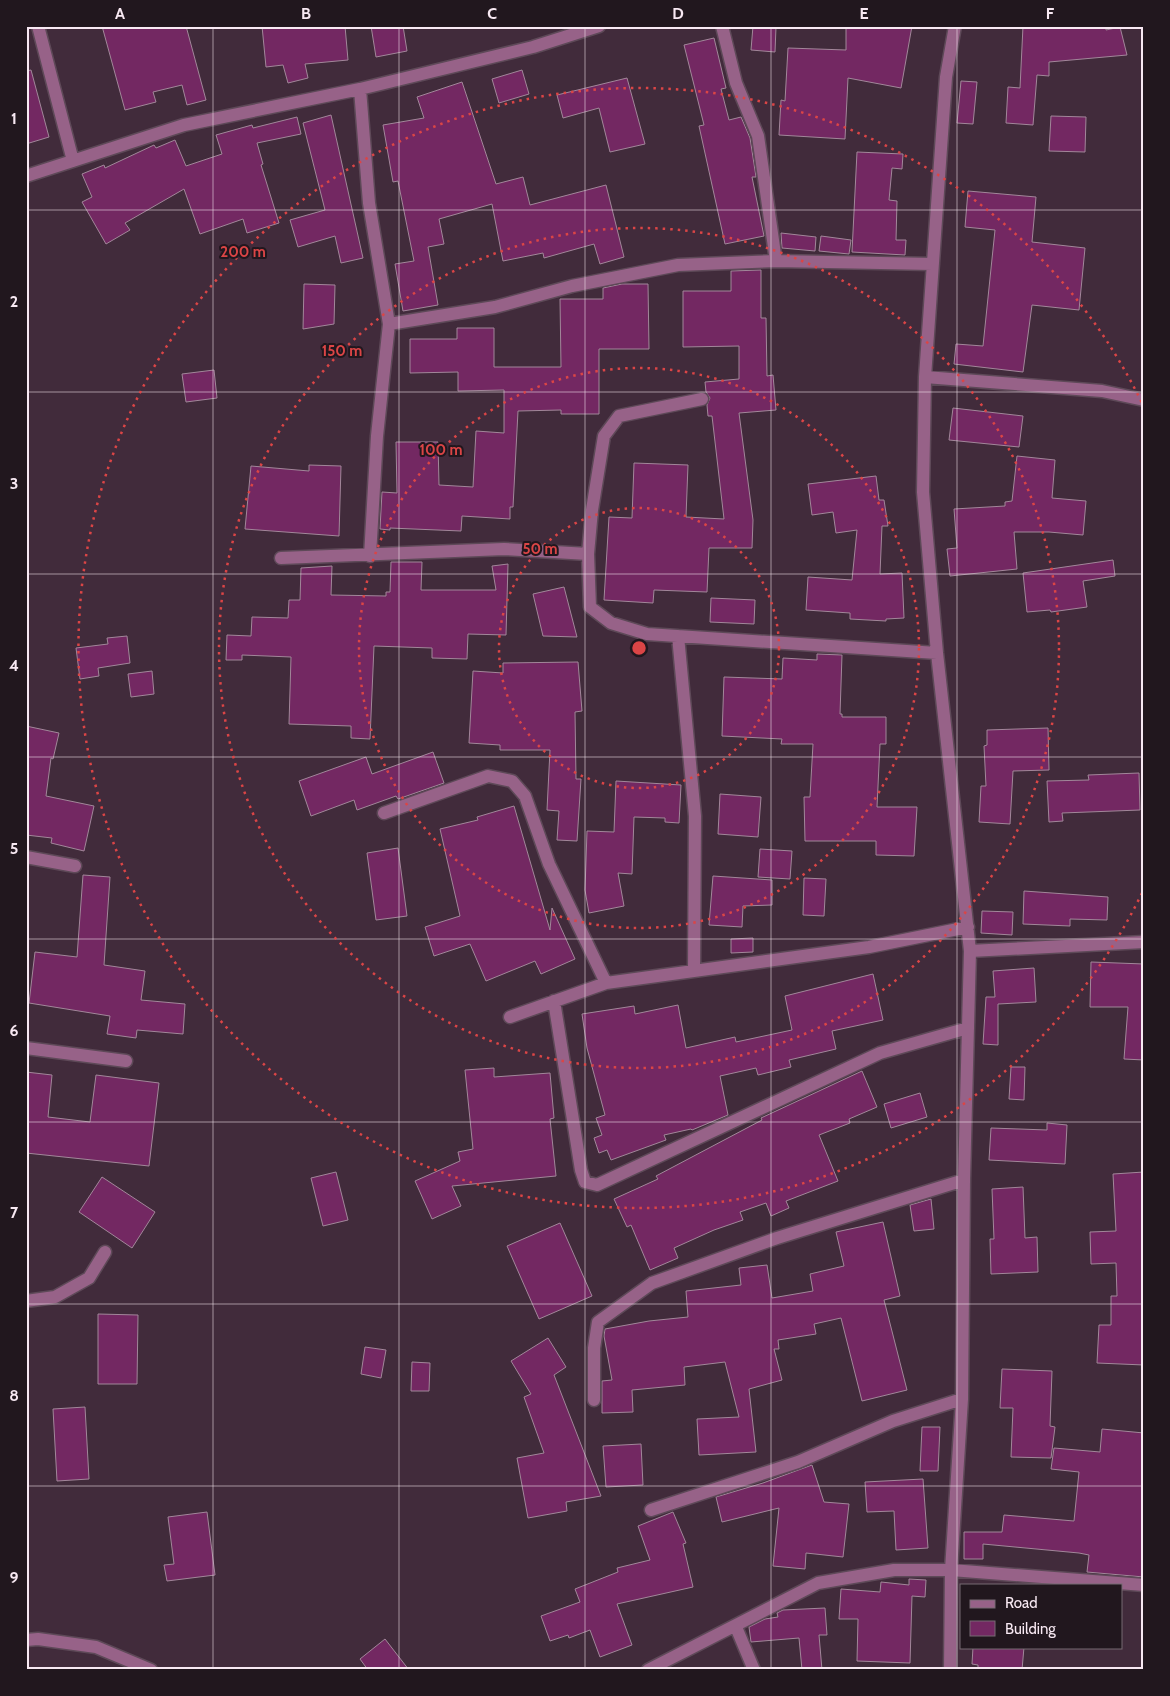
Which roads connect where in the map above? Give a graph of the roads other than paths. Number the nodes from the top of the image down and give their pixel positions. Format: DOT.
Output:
graph roads {
  1 [pos="38,26"];
  2 [pos="599,26"];
  3 [pos="722,26"];
  4 [pos="955,26"];
  5 [pos="360,89"];
  6 [pos="73,161"];
  7 [pos="26,176"];
  8 [pos="776,261"];
  9 [pos="933,264"];
  10 [pos="389,324"];
  11 [pos="925,377"];
  12 [pos="702,399"];
  13 [pos="1144,400"];
  14 [pos="588,554"];
  15 [pos="370,556"];
  16 [pos="281,558"];
  17 [pos="678,636"];
  18 [pos="937,653"];
  19 [pos="384,813"];
  20 [pos="26,857"];
  21 [pos="76,866"];
  22 [pos="968,927"];
  23 [pos="1144,942"];
  24 [pos="970,951"];
  25 [pos="694,970"];
  26 [pos="606,983"];
  27 [pos="554,1002"];
  28 [pos="510,1017"];
  29 [pos="968,1028"];
  30 [pos="26,1048"];
  31 [pos="126,1061"];
  32 [pos="964,1180"];
  33 [pos="105,1252"];
  34 [pos="26,1301"];
  35 [pos="962,1399"];
  36 [pos="594,1400"];
  37 [pos="652,1510"];
  38 [pos="950,1570"];
  39 [pos="1144,1585"];
  40 [pos="736,1627"];
  41 [pos="26,1640"];
  42 [pos="151,1670"];
  43 [pos="648,1670"];
  44 [pos="754,1670"];
  45 [pos="950,1670"];
  1 -- 6 [label="street"];
  2 -- 5 [label="street"];
  3 -- 8 [label="street"];
  4 -- 9 [label="street"];
  5 -- 6 [label="street"];
  5 -- 10 [label="street"];
  6 -- 7 [label="street"];
  8 -- 9 [label="street"];
  8 -- 10 [label="street"];
  9 -- 11 [label="street"];
  10 -- 15 [label="street"];
  11 -- 13 [label="street"];
  11 -- 18 [label="street"];
  12 -- 14 [label="street"];
  14 -- 15 [label="street"];
  14 -- 17 [label="street"];
  15 -- 16 [label="street"];
  17 -- 18 [label="street"];
  17 -- 25 [label="street"];
  18 -- 22 [label="street"];
  19 -- 26 [label="street"];
  20 -- 21 [label="street"];
  22 -- 24 [label="street"];
  22 -- 25 [label="street"];
  23 -- 24 [label="street"];
  24 -- 29 [label="street"];
  25 -- 26 [label="street"];
  26 -- 27 [label="street"];
  27 -- 28 [label="street"];
  27 -- 29 [label="street"];
  29 -- 32 [label="street"];
  30 -- 31 [label="street"];
  32 -- 35 [label="street"];
  32 -- 36 [label="street"];
  33 -- 34 [label="street"];
  35 -- 37 [label="street"];
  35 -- 38 [label="street"];
  38 -- 39 [label="street"];
  38 -- 40 [label="street"];
  38 -- 45 [label="street"];
  40 -- 43 [label="street"];
  40 -- 44 [label="street"];
  41 -- 42 [label="street"];
}
